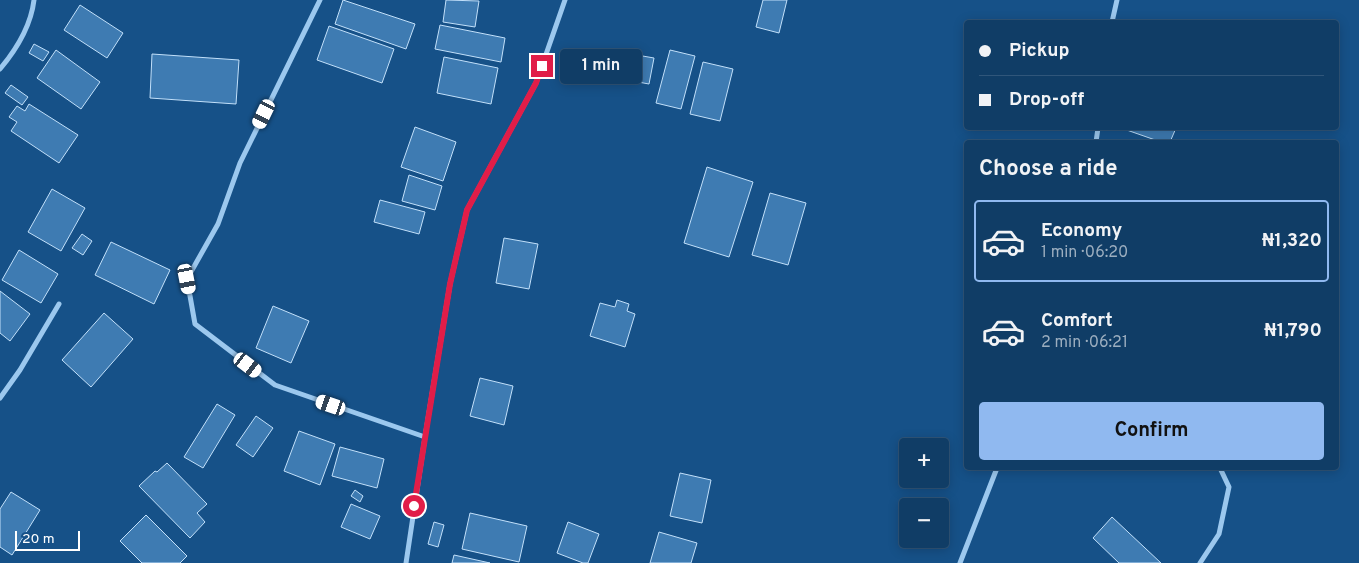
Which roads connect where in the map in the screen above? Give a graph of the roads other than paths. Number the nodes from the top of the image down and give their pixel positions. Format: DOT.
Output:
graph roads {
  1 [pos="34,0"];
  2 [pos="320,0"];
  3 [pos="565,0"];
  4 [pos="1117,0"];
  5 [pos="1112,20"];
  6 [pos="0,70"];
  7 [pos="59,304"];
  8 [pos="0,398"];
  9 [pos="425,437"];
  10 [pos="996,470"];
  11 [pos="1221,470"];
  12 [pos="406,563"];
  13 [pos="960,563"];
  14 [pos="1200,563"];
  1 -- 6 [label="street"];
  2 -- 9 [label="street"];
  3 -- 9 [label="street"];
  4 -- 5 [label="street"];
  7 -- 8 [label="street"];
  9 -- 12 [label="street"];
  10 -- 13 [label="street"];
  11 -- 14 [label="street"];
}
